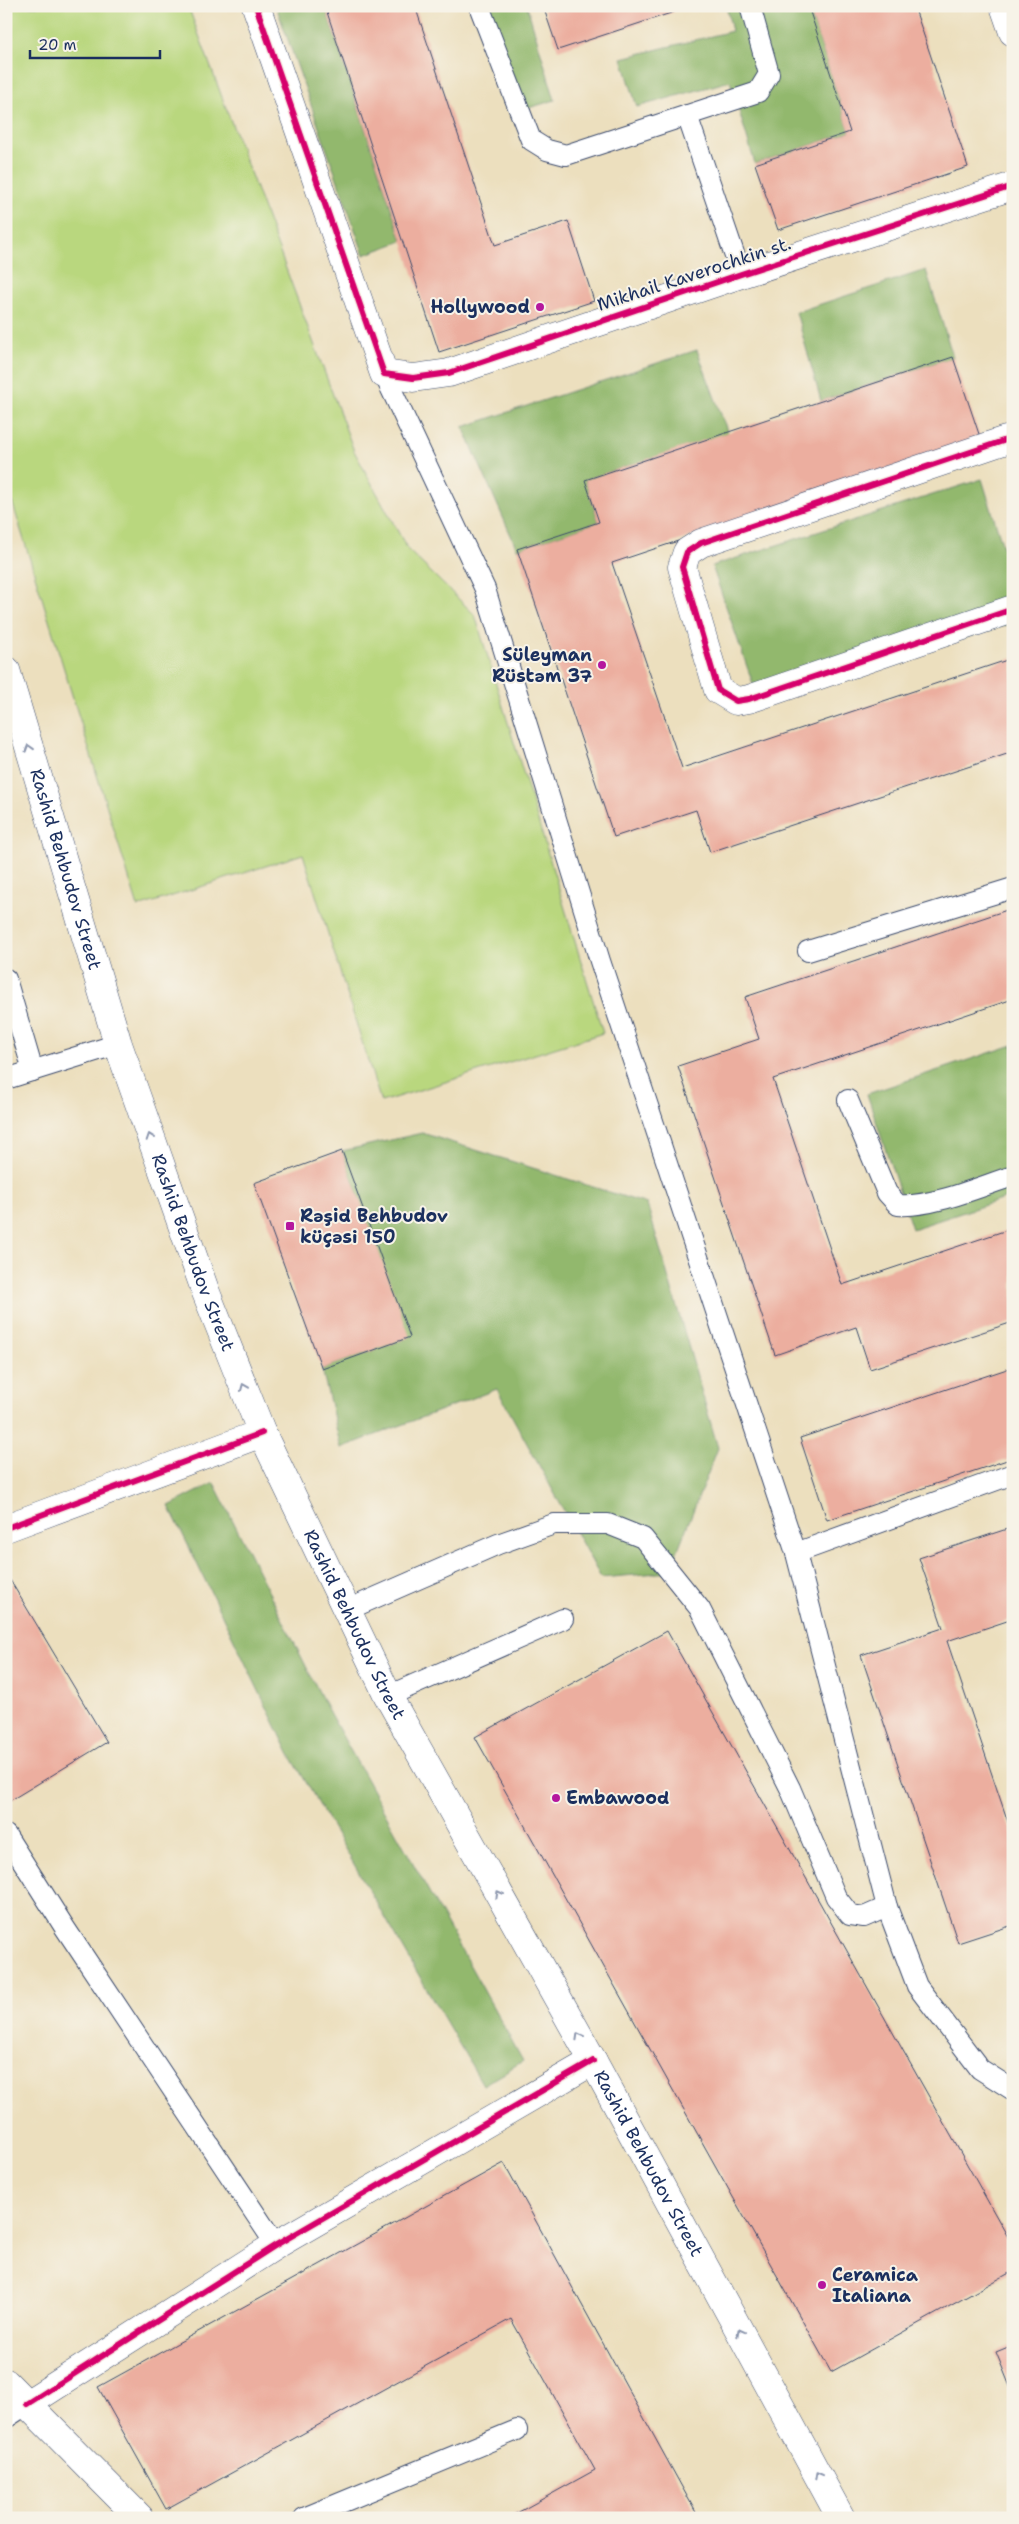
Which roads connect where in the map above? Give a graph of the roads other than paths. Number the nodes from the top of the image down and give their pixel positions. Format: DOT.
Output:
graph roads {
  1 [pos="256,6"];
  2 [pos="478,6"];
  3 [pos="750,6"];
  4 [pos="1004,6"];
  5 [pos="1013,32"];
  6 [pos="687,115"];
  7 [pos="1013,186"];
  8 [pos="741,274"];
  9 [pos="384,374"];
  10 [pos="1006,440"];
  11 [pos="1013,610"];
  12 [pos="6,670"];
  13 [pos="1013,888"];
  14 [pos="808,951"];
  15 [pos="6,979"];
  16 [pos="118,1044"];
  17 [pos="33,1071"];
  18 [pos="6,1079"];
  19 [pos="848,1100"];
  20 [pos="1013,1176"];
  21 [pos="262,1433"];
  22 [pos="1013,1474"];
  23 [pos="6,1528"];
  24 [pos="796,1552"];
  25 [pos="347,1610"];
  26 [pos="563,1619"];
  27 [pos="388,1696"];
  28 [pos="6,1835"];
  29 [pos="887,1907"];
  30 [pos="594,2061"];
  31 [pos="1013,2090"];
  32 [pos="276,2245"];
  33 [pos="6,2383"];
  34 [pos="16,2411"];
  35 [pos="517,2430"];
  36 [pos="140,2518"];
  37 [pos="304,2518"];
  38 [pos="841,2518"];
  1 -- 9 [label="street"];
  2 -- 6 [label="lane"];
  3 -- 6 [label="lane"];
  4 -- 5 [label="street"];
  6 -- 8 [label="lane"];
  7 -- 8 [label="street, Mikhail Kaverochkin st."];
  8 -- 9 [label="street, Mikhail Kaverochkin st."];
  9 -- 24 [label="lane"];
  10 -- 11 [label="street"];
  16 -- 12 [label="street, Rashid Behbudov Street, one-way"];
  13 -- 14 [label="lane"];
  15 -- 17 [label="lane"];
  16 -- 17 [label="lane"];
  21 -- 16 [label="street, Rashid Behbudov Street, one-way"];
  17 -- 18 [label="lane"];
  19 -- 20 [label="lane"];
  21 -- 23 [label="street"];
  21 -- 25 [label="street, Rashid Behbudov Street"];
  22 -- 24 [label="lane"];
  24 -- 29 [label="lane"];
  25 -- 27 [label="street, Rashid Behbudov Street"];
  25 -- 29 [label="lane"];
  26 -- 27 [label="lane"];
  30 -- 27 [label="street, Rashid Behbudov Street, one-way"];
  28 -- 32 [label="lane"];
  29 -- 31 [label="lane"];
  30 -- 32 [label="street"];
  38 -- 30 [label="street, Rashid Behbudov Street, one-way"];
  32 -- 34 [label="street"];
  33 -- 34 [label="street"];
  34 -- 36 [label="street"];
  35 -- 37 [label="lane"];
}
